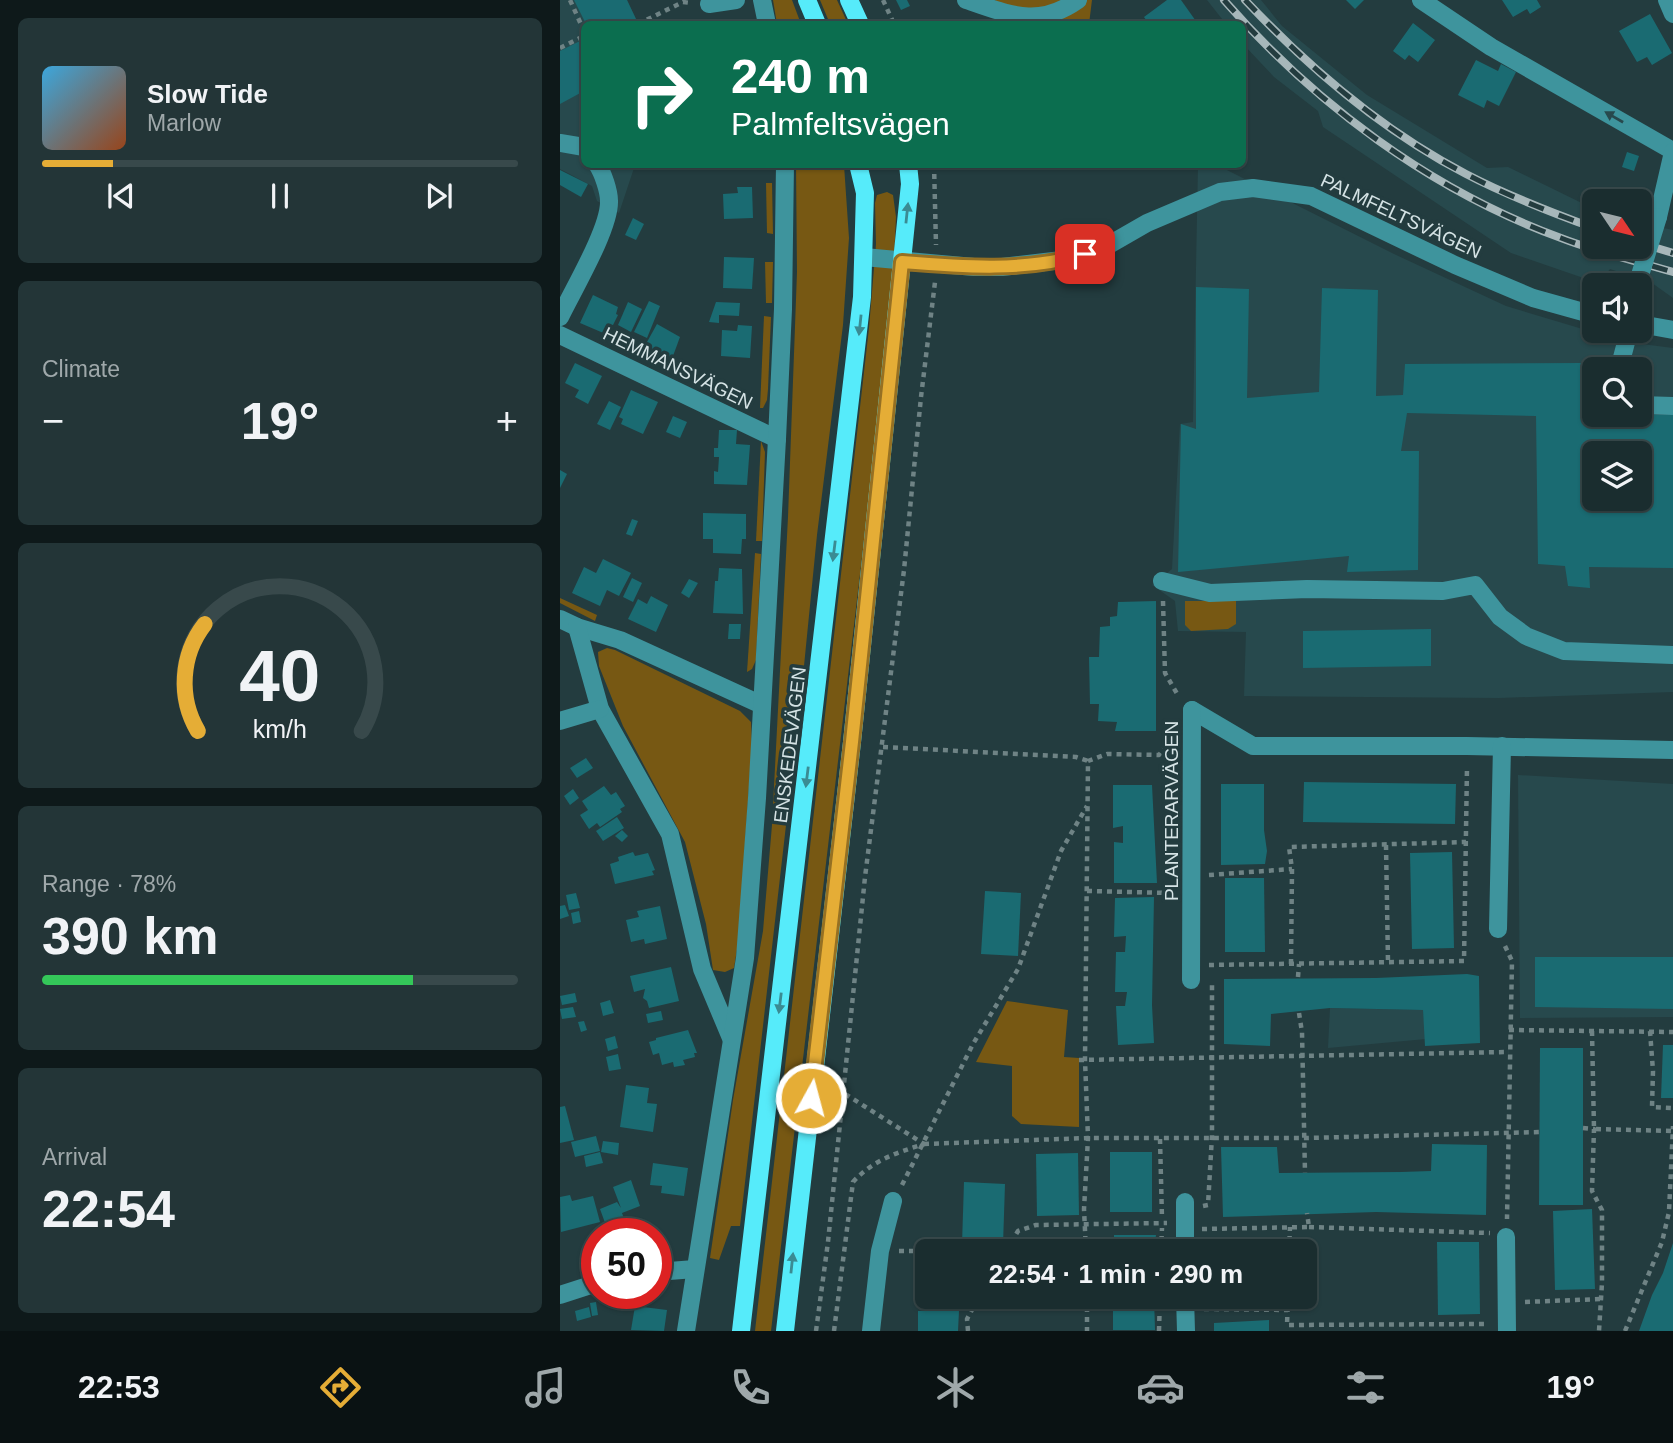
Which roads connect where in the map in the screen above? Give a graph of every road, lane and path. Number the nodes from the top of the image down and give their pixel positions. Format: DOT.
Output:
graph roads {
  1 [pos="570,0"];
  2 [pos="736,0"];
  3 [pos="762,0"];
  4 [pos="807,0"];
  5 [pos="849,0"];
  6 [pos="883,0"];
  7 [pos="966,0"];
  8 [pos="1078,0"];
  9 [pos="1421,0"];
  10 [pos="1667,0"];
  11 [pos="709,4"];
  12 [pos="676,6"];
  13 [pos="1673,14"];
  14 [pos="644,21"];
  15 [pos="766,21"];
  16 [pos="816,21"];
  17 [pos="859,21"];
  18 [pos="893,21"];
  19 [pos="581,26"];
  20 [pos="581,35"];
  21 [pos="560,48"];
  22 [pos="560,143"];
  23 [pos="581,146"];
  24 [pos="1673,152"];
  25 [pos="600,168"];
  26 [pos="785,168"];
  27 [pos="859,168"];
  28 [pos="908,168"];
  29 [pos="934,168"];
  30 [pos="864,257"];
  31 [pos="902,262"];
  32 [pos="937,265"];
  33 [pos="1641,273"];
  34 [pos="1582,312"];
  35 [pos="560,317"];
  36 [pos="1652,326"];
  37 [pos="1673,330"];
  38 [pos="560,335"];
  39 [pos="1652,405"];
  40 [pos="1673,406"];
  41 [pos="777,439"];
  42 [pos="1162,581"];
  43 [pos="568,623"];
  44 [pos="1673,655"];
  45 [pos="762,705"];
  46 [pos="600,709"];
  47 [pos="1192,710"];
  48 [pos="560,721"];
  49 [pos="1467,746"];
  50 [pos="1502,746"];
  51 [pos="883,747"];
  52 [pos="1673,750"];
  53 [pos="1088,761"];
  54 [pos="1088,804"];
  55 [pos="1466,842"];
  56 [pos="1386,845"];
  57 [pos="1292,869"];
  58 [pos="1191,884"];
  59 [pos="1087,891"];
  60 [pos="1498,929"];
  61 [pos="1388,962"];
  62 [pos="1291,964"];
  63 [pos="1298,964"];
  64 [pos="1212,965"];
  65 [pos="1191,973"];
  66 [pos="1298,977"];
  67 [pos="1299,1013"];
  68 [pos="1509,1030"];
  69 [pos="1592,1031"];
  70 [pos="1650,1031"];
  71 [pos="1673,1032"];
  72 [pos="731,1038"];
  73 [pos="1510,1052"];
  74 [pos="1303,1056"];
  75 [pos="1212,1058"];
  76 [pos="1082,1060"];
  77 [pos="842,1092"];
  78 [pos="1673,1108"];
  79 [pos="1583,1128"];
  80 [pos="1594,1129"];
  81 [pos="1673,1129"];
  82 [pos="1540,1132"];
  83 [pos="1510,1134"];
  84 [pos="1212,1136"];
  85 [pos="1087,1138"];
  86 [pos="1305,1138"];
  87 [pos="1160,1139"];
  88 [pos="924,1144"];
  89 [pos="1306,1173"];
  90 [pos="893,1200"];
  91 [pos="1307,1213"];
  92 [pos="1184,1216"];
  93 [pos="1162,1223"];
  94 [pos="1086,1225"];
  95 [pos="1290,1227"];
  96 [pos="1309,1227"];
  97 [pos="1486,1233"];
  98 [pos="1506,1236"];
  99 [pos="1013,1239"];
  100 [pos="1086,1239"];
  101 [pos="1161,1239"];
  102 [pos="1185,1239"];
  103 [pos="1290,1239"];
  104 [pos="1486,1246"];
  105 [pos="880,1251"];
  106 [pos="915,1251"];
  107 [pos="695,1269"];
  108 [pos="672,1271"];
  109 [pos="581,1288"];
  110 [pos="560,1295"];
  111 [pos="1601,1299"];
  112 [pos="1506,1303"];
  113 [pos="972,1309"];
  114 [pos="1087,1309"];
  115 [pos="1159,1309"];
  116 [pos="1186,1309"];
  117 [pos="1273,1309"];
  118 [pos="1287,1310"];
  119 [pos="1486,1311"];
  120 [pos="686,1331"];
  121 [pos="741,1331"];
  122 [pos="785,1331"];
  123 [pos="816,1331"];
  124 [pos="834,1331"];
  125 [pos="871,1331"];
  126 [pos="968,1331"];
  127 [pos="1087,1331"];
  128 [pos="1158,1331"];
  129 [pos="1186,1331"];
  130 [pos="1507,1331"];
  131 [pos="1599,1331"];
  132 [pos="1625,1331"];
  1 -- 19 [label="path"];
  2 -- 11 [label="street"];
  3 -- 15 [label="street"];
  4 -- 16 [label="main road"];
  5 -- 17 [label="main road"];
  6 -- 18 [label="path"];
  7 -- 8 [label="street"];
  24 -- 9 [label="street, one-way"];
  10 -- 13 [label="street"];
  12 -- 14 [label="path"];
  20 -- 21 [label="path"];
  22 -- 23 [label="street"];
  24 -- 33 [label="street, bridge"];
  25 -- 35 [label="street"];
  26 -- 41 [label="street, ENSKEDEVÄGEN"];
  27 -- 30 [label="main road, ENSKEDEVÄGEN"];
  31 -- 28 [label="main road, one-way"];
  29 -- 32 [label="path"];
  30 -- 31 [label="street, PALMFELTSVÄGEN"];
  30 -- 121 [label="main road, ENSKEDEVÄGEN, one-way"];
  31 -- 32 [label="street, PALMFELTSVÄGEN"];
  122 -- 31 [label="main road, one-way"];
  32 -- 34 [label="street, PALMFELTSVÄGEN"];
  32 -- 51 [label="path"];
  36 -- 37 [label="street"];
  38 -- 41 [label="street, HEMMANSVÄGEN"];
  39 -- 40 [label="street"];
  41 -- 45 [label="street, ENSKEDEVÄGEN"];
  42 -- 44 [label="street"];
  42 -- 47 [label="path"];
  43 -- 45 [label="street"];
  43 -- 46 [label="street"];
  45 -- 72 [label="street, ENSKEDEVÄGEN"];
  46 -- 48 [label="street"];
  46 -- 72 [label="street"];
  47 -- 49 [label="street, PLANTERARVÄGEN"];
  47 -- 53 [label="path"];
  47 -- 58 [label="street, PLANTERARVÄGEN"];
  49 -- 50 [label="street, PLANTERARVÄGEN"];
  49 -- 55 [label="path"];
  50 -- 52 [label="street, PLANTERARVÄGEN"];
  50 -- 60 [label="street"];
  51 -- 53 [label="path"];
  51 -- 77 [label="path"];
  53 -- 54 [label="path"];
  54 -- 59 [label="path"];
  54 -- 88 [label="path"];
  55 -- 56 [label="path"];
  55 -- 61 [label="path"];
  56 -- 57 [label="path"];
  56 -- 61 [label="path"];
  57 -- 58 [label="path"];
  57 -- 62 [label="path"];
  58 -- 59 [label="path"];
  58 -- 65 [label="street, PLANTERARVÄGEN"];
  59 -- 76 [label="path"];
  60 -- 68 [label="path"];
  61 -- 63 [label="path"];
  62 -- 63 [label="path"];
  62 -- 64 [label="path"];
  63 -- 66 [label="path"];
  64 -- 65 [label="path"];
  64 -- 75 [label="path"];
  67 -- 74 [label="path"];
  68 -- 69 [label="path"];
  68 -- 73 [label="path"];
  69 -- 70 [label="path"];
  69 -- 80 [label="path"];
  70 -- 71 [label="path"];
  70 -- 78 [label="path"];
  72 -- 107 [label="street, ENSKEDEVÄGEN"];
  73 -- 74 [label="path"];
  73 -- 83 [label="path"];
  74 -- 75 [label="path"];
  74 -- 86 [label="path"];
  75 -- 76 [label="path"];
  75 -- 84 [label="path"];
  76 -- 85 [label="path"];
  77 -- 88 [label="path"];
  77 -- 123 [label="path"];
  79 -- 80 [label="path"];
  80 -- 81 [label="path"];
  80 -- 111 [label="path"];
  81 -- 132 [label="path"];
  82 -- 83 [label="path"];
  83 -- 86 [label="path"];
  83 -- 98 [label="path"];
  84 -- 86 [label="path"];
  84 -- 87 [label="path"];
  84 -- 92 [label="path"];
  85 -- 87 [label="path"];
  85 -- 88 [label="path"];
  85 -- 94 [label="path"];
  86 -- 89 [label="path"];
  87 -- 93 [label="path"];
  88 -- 90 [label="path"];
  88 -- 124 [label="path"];
  90 -- 105 [label="street"];
  91 -- 96 [label="path"];
  92 -- 93 [label="path"];
  92 -- 95 [label="path"];
  92 -- 102 [label="street"];
  93 -- 94 [label="path"];
  93 -- 101 [label="path"];
  94 -- 99 [label="path"];
  94 -- 100 [label="path"];
  95 -- 96 [label="path"];
  95 -- 103 [label="path"];
  96 -- 97 [label="path"];
  97 -- 98 [label="path"];
  97 -- 104 [label="path"];
  98 -- 112 [label="street"];
  105 -- 106 [label="path"];
  105 -- 125 [label="street"];
  107 -- 108 [label="street"];
  107 -- 120 [label="street, ENSKEDEVÄGEN"];
  109 -- 110 [label="street"];
  111 -- 112 [label="path"];
  111 -- 131 [label="path"];
  112 -- 130 [label="street"];
  113 -- 126 [label="path"];
  114 -- 127 [label="path"];
  115 -- 128 [label="path"];
  116 -- 129 [label="street"];
  117 -- 118 [label="path"];
  118 -- 119 [label="path"];
}
